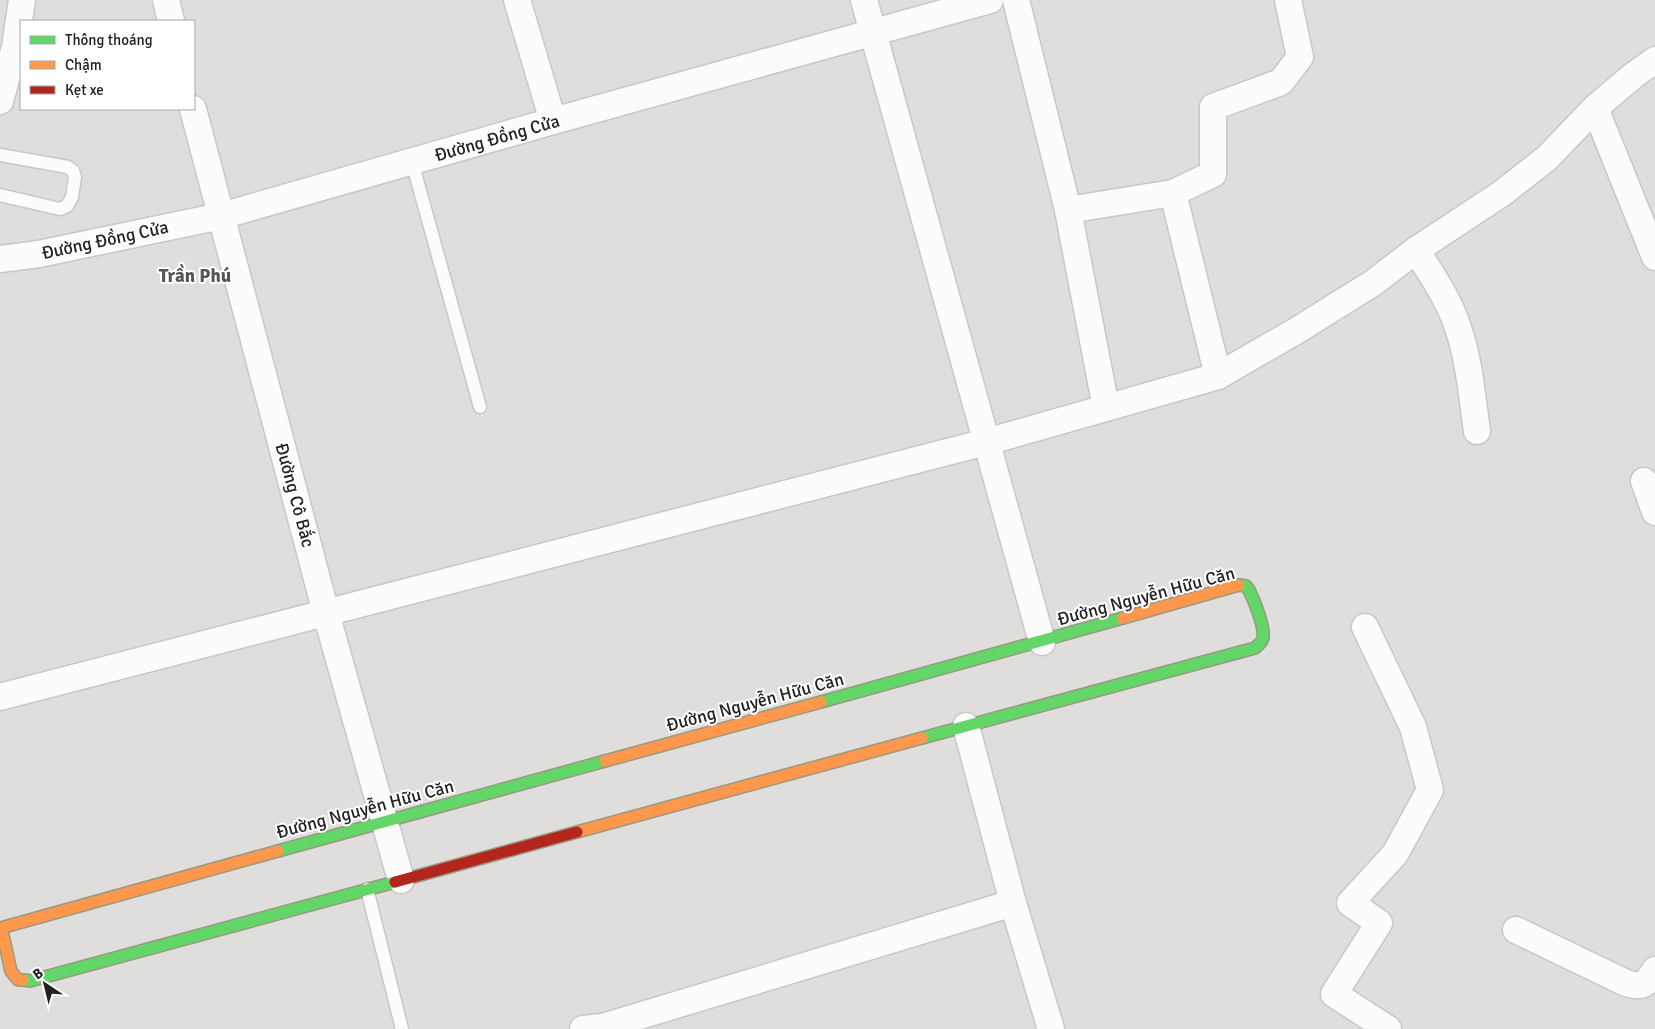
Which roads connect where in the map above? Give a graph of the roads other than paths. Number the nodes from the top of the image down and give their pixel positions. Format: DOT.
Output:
graph roads {
  1 [pos="22,0"];
  2 [pos="166,0"];
  3 [pos="517,0"];
  4 [pos="864,0"];
  5 [pos="990,0"];
  6 [pos="1016,0"];
  7 [pos="1288,0"];
  8 [pos="946,7"];
  9 [pos="171,20"];
  10 [pos="873,33"];
  11 [pos="7,45"];
  12 [pos="1655,60"];
  13 [pos="0,101"];
  14 [pos="1595,108"];
  15 [pos="193,110"];
  16 [pos="553,122"];
  17 [pos="0,155"];
  18 [pos="412,162"];
  19 [pos="1173,193"];
  20 [pos="0,195"];
  21 [pos="1068,210"];
  22 [pos="221,216"];
  23 [pos="1416,250"];
  24 [pos="1655,257"];
  25 [pos="0,258"];
  26 [pos="1218,376"];
  27 [pos="480,408"];
  28 [pos="1106,408"];
  29 [pos="1477,431"];
  30 [pos="986,442"];
  31 [pos="1644,481"];
  32 [pos="1655,512"];
  33 [pos="326,613"];
  34 [pos="1365,626"];
  35 [pos="1042,642"];
  36 [pos="0,697"];
  37 [pos="966,726"];
  38 [pos="385,822"];
  39 [pos="401,880"];
  40 [pos="367,889"];
  41 [pos="1014,903"];
  42 [pos="1516,930"];
  43 [pos="1655,970"];
  44 [pos="402,1029"];
  45 [pos="583,1029"];
  46 [pos="1051,1029"];
  47 [pos="1388,1029"];
  1 -- 11 [label="street"];
  2 -- 9 [label="street"];
  3 -- 16 [label="street"];
  4 -- 10 [label="street"];
  5 -- 8 [label="street, Đường Đồng Cửa"];
  6 -- 21 [label="street"];
  7 -- 19 [label="street"];
  8 -- 10 [label="street, Đường Đồng Cửa"];
  10 -- 16 [label="street, Đường Đồng Cửa"];
  10 -- 30 [label="street"];
  11 -- 13 [label="street"];
  12 -- 14 [label="street"];
  14 -- 23 [label="street"];
  14 -- 24 [label="street"];
  15 -- 22 [label="street, Đường Cô Bắc"];
  16 -- 18 [label="street, Đường Đồng Cửa"];
  17 -- 20 [label="lane"];
  18 -- 22 [label="street, Đường Đồng Cửa"];
  18 -- 27 [label="lane"];
  19 -- 21 [label="street"];
  19 -- 26 [label="street"];
  21 -- 28 [label="street"];
  22 -- 25 [label="street, Đường Đồng Cửa"];
  22 -- 33 [label="street, Đường Cô Bắc"];
  23 -- 26 [label="street"];
  23 -- 29 [label="street"];
  26 -- 28 [label="street"];
  28 -- 30 [label="street"];
  30 -- 33 [label="street"];
  30 -- 35 [label="street"];
  31 -- 32 [label="street"];
  33 -- 36 [label="street"];
  33 -- 38 [label="street, Đường Cô Bắc"];
  34 -- 47 [label="street"];
  35 -- 37 [label="street, Đường Nguyễn Hữu Căn"];
  35 -- 38 [label="street, Đường Nguyễn Hữu Căn"];
  37 -- 39 [label="street, Đường Nguyễn Hữu Căn"];
  37 -- 41 [label="street"];
  38 -- 39 [label="street, Đường Cô Bắc"];
  38 -- 40 [label="street, Đường Nguyễn Hữu Căn"];
  39 -- 40 [label="street, Đường Nguyễn Hữu Căn"];
  40 -- 44 [label="lane"];
  41 -- 45 [label="street"];
  41 -- 46 [label="street"];
  42 -- 43 [label="street"];
}
